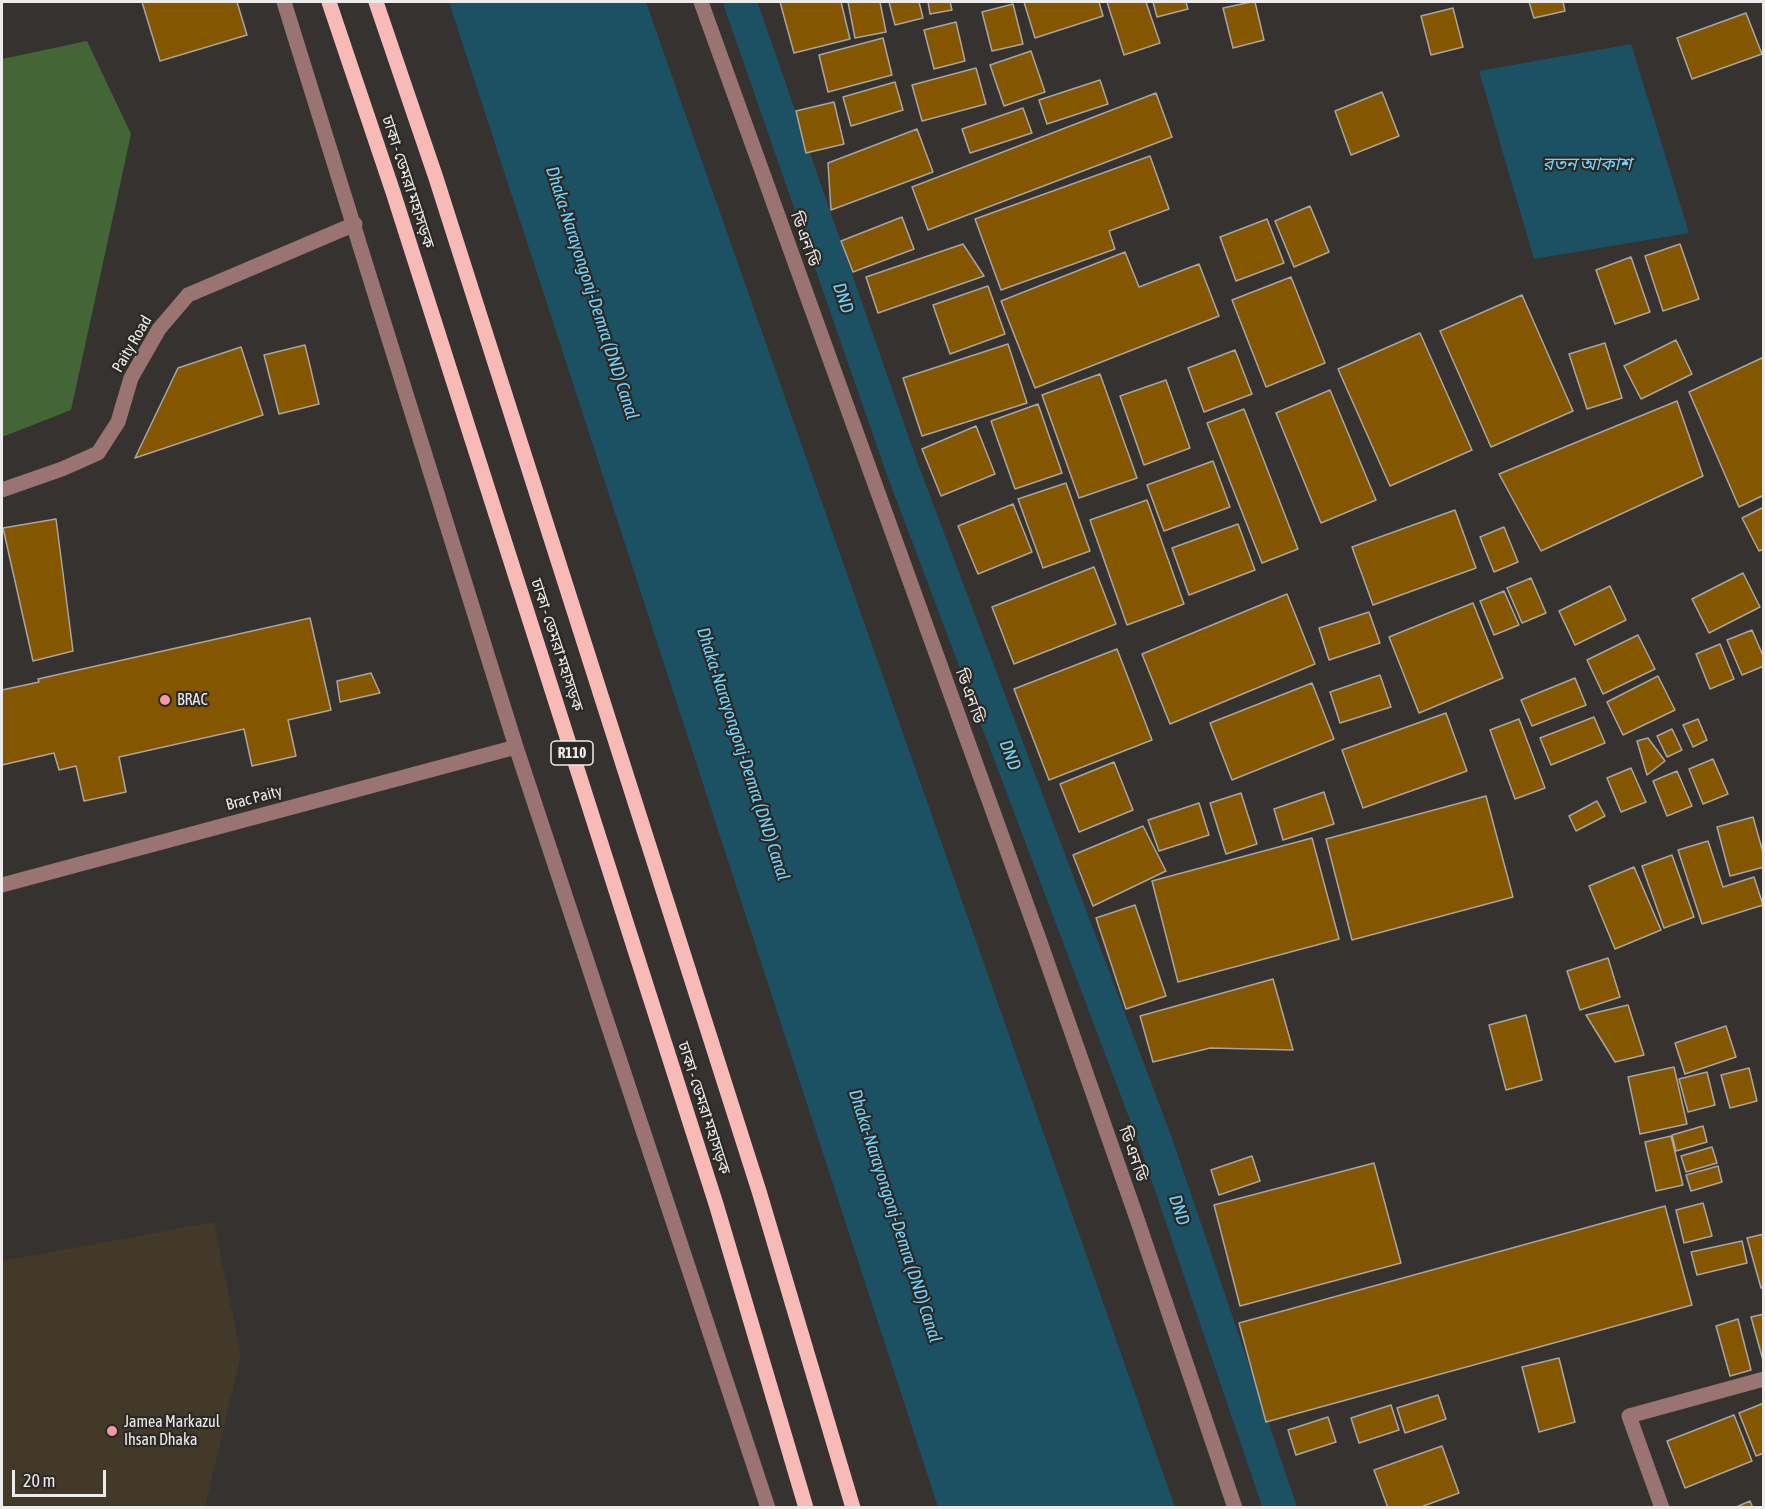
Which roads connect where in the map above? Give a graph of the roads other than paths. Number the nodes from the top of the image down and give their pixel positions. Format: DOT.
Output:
graph roads {
  1 [pos="284,2"];
  2 [pos="329,2"];
  3 [pos="376,2"];
  4 [pos="702,2"];
  5 [pos="355,224"];
  6 [pos="2,490"];
  7 [pos="516,747"];
  8 [pos="2,885"];
  9 [pos="1764,1378"];
  10 [pos="768,1508"];
  11 [pos="806,1508"];
  12 [pos="853,1508"];
  13 [pos="1234,1508"];
  14 [pos="1662,1508"];
  1 -- 5 [label="street"];
  2 -- 11 [label="main road, ঢাকা - ডেমরা মহাসড়ক / R110"];
  3 -- 12 [label="main road, ঢাকা - ডেমরা মহাসড়ক / R110"];
  4 -- 13 [label="street, ডি এন ডি"];
  5 -- 6 [label="street, Paity Road"];
  5 -- 7 [label="street"];
  7 -- 8 [label="street, Brac Paity"];
  7 -- 10 [label="street"];
  9 -- 14 [label="street"];
}
